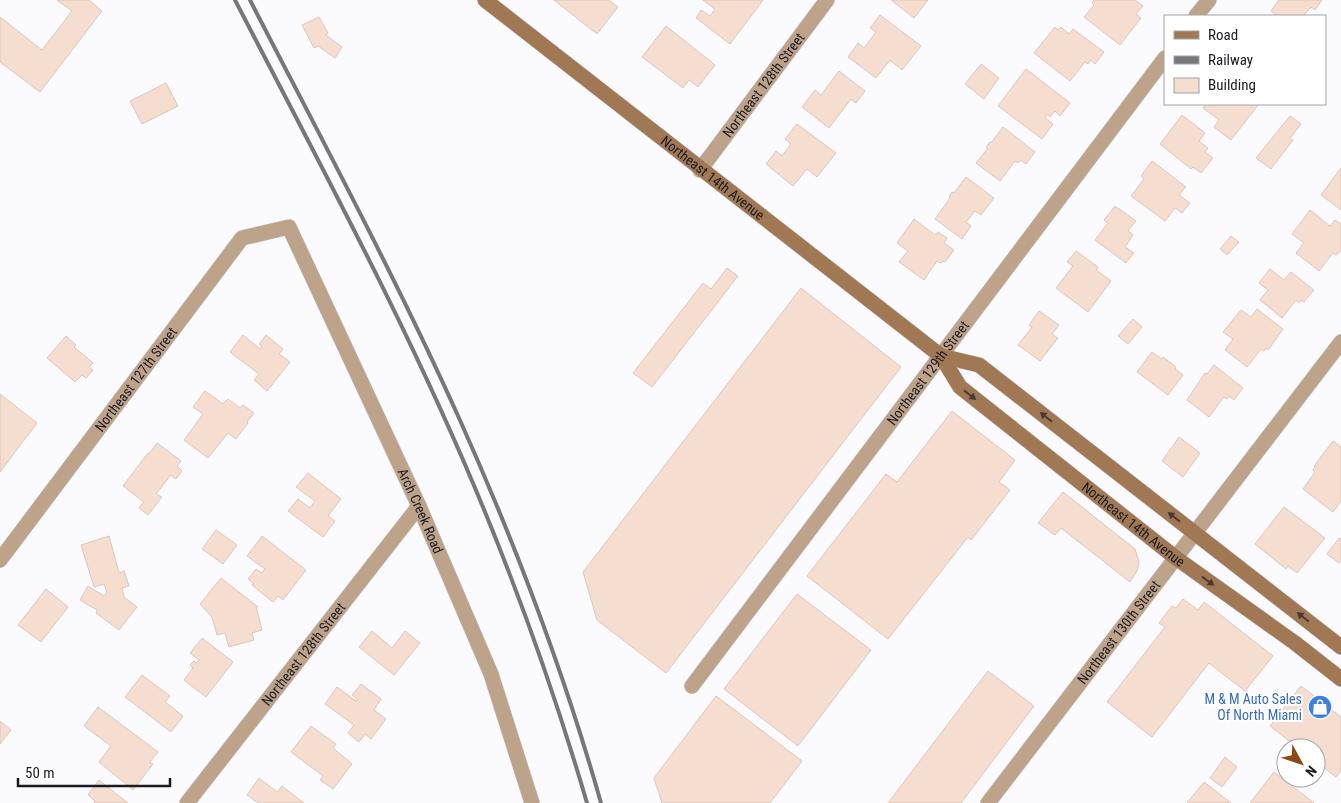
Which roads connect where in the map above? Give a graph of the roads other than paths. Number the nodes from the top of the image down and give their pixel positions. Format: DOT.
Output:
graph roads {
  1 [pos="485,0"];
  2 [pos="826,0"];
  3 [pos="1209,0"];
  4 [pos="1197,15"];
  5 [pos="1164,59"];
  6 [pos="700,170"];
  7 [pos="289,227"];
  8 [pos="1341,342"];
  9 [pos="940,356"];
  10 [pos="419,506"];
  11 [pos="1195,533"];
  12 [pos="1176,558"];
  13 [pos="0,560"];
  14 [pos="1341,647"];
  15 [pos="1341,679"];
  16 [pos="692,686"];
  17 [pos="187,803"];
  18 [pos="532,803"];
  19 [pos="988,803"];
  1 -- 6 [label="street, Northeast 14th Avenue"];
  2 -- 6 [label="street, Northeast 128th Street"];
  3 -- 4 [label="street"];
  5 -- 9 [label="street, Northeast 129th Street"];
  6 -- 9 [label="street, Northeast 14th Avenue"];
  7 -- 10 [label="street, Arch Creek Road"];
  7 -- 13 [label="street, Northeast 127th Street"];
  8 -- 11 [label="street, Northeast 130th Street"];
  11 -- 9 [label="street, Northeast 14th Avenue, one-way"];
  9 -- 12 [label="street, Northeast 14th Avenue, one-way"];
  9 -- 16 [label="street, Northeast 129th Street"];
  10 -- 17 [label="street, Northeast 128th Street"];
  10 -- 18 [label="street, Arch Creek Road"];
  11 -- 12 [label="street, Northeast 130th Street"];
  14 -- 11 [label="street, Northeast 14th Avenue, one-way"];
  12 -- 15 [label="street, Northeast 14th Avenue, one-way"];
  12 -- 19 [label="street, Northeast 130th Street"];
}
